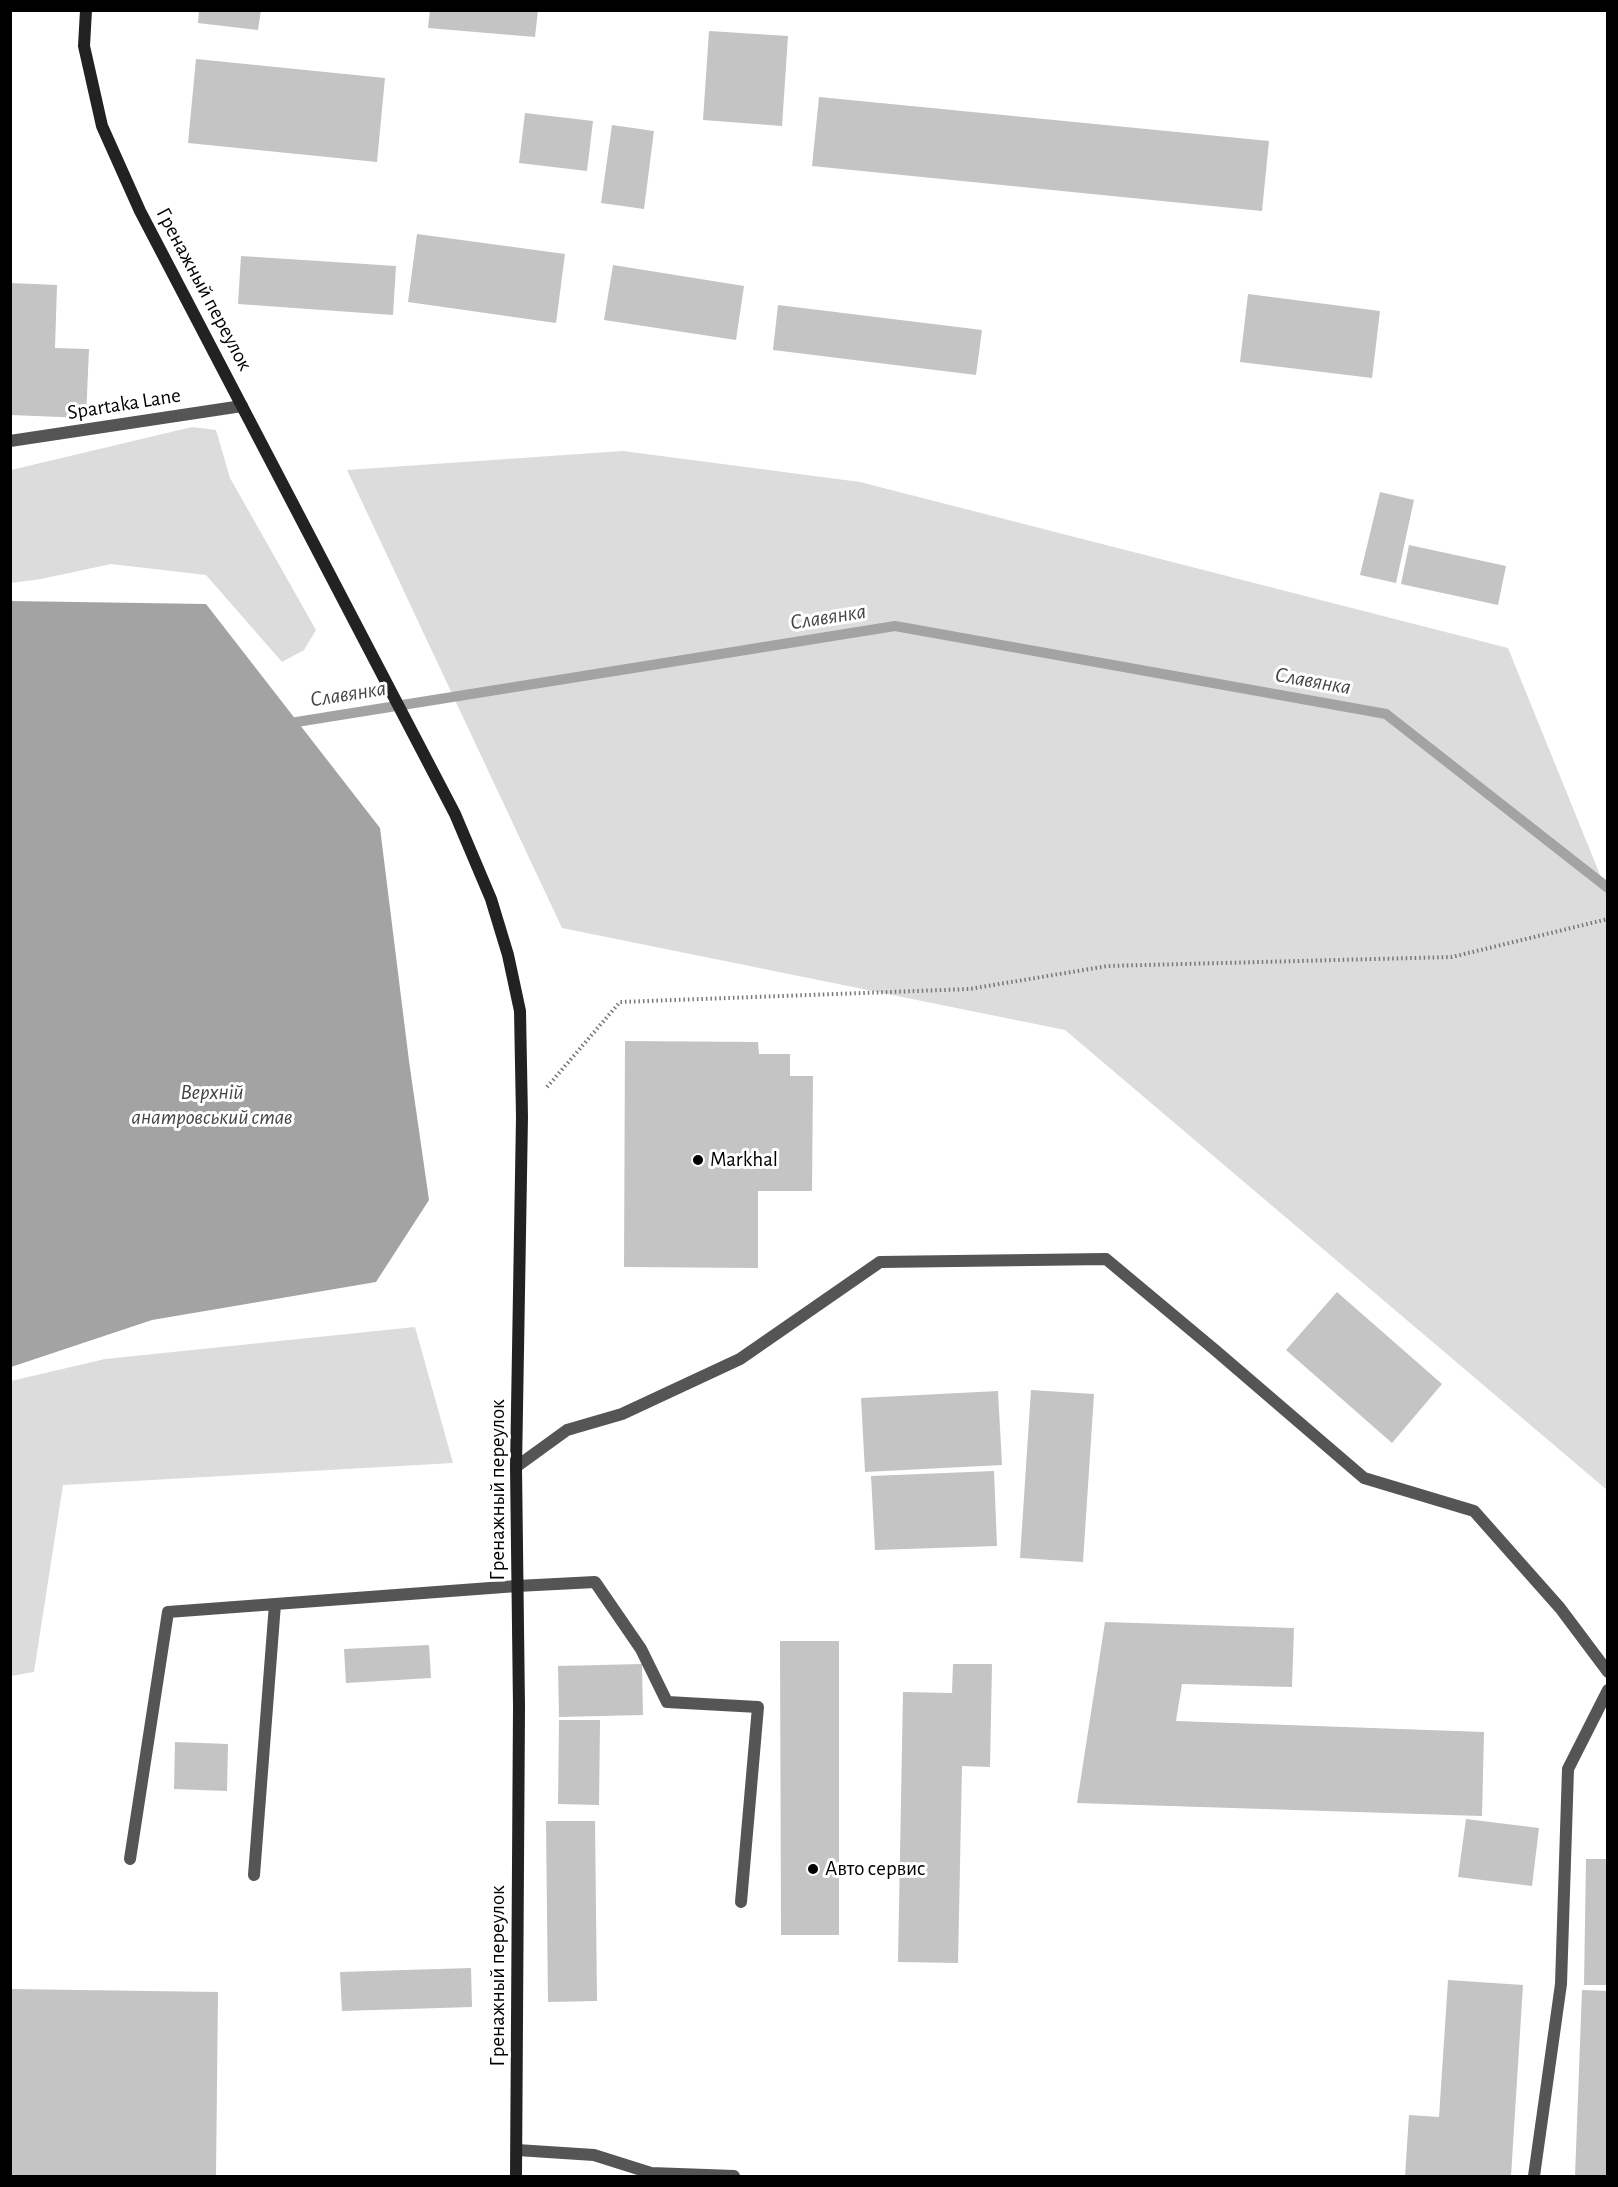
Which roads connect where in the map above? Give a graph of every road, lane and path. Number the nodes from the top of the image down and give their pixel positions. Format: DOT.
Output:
graph roads {
  1 [pos="86,10"];
  2 [pos="242,406"];
  3 [pos="10,441"];
  4 [pos="1608,919"];
  5 [pos="522,1116"];
  6 [pos="516,1467"];
  7 [pos="518,1586"];
  8 [pos="276,1604"];
  9 [pos="1608,1672"];
  10 [pos="1608,1690"];
  11 [pos="130,1859"];
  12 [pos="254,1875"];
  13 [pos="741,1902"];
  14 [pos="517,2150"];
  15 [pos="516,2176"];
  16 [pos="734,2176"];
  17 [pos="1534,2176"];
  1 -- 2 [label="street, Гренажный переулок"];
  2 -- 3 [label="lane, Spartaka Lane"];
  2 -- 5 [label="street, Гренажный переулок"];
  4 -- 5 [label="path"];
  5 -- 6 [label="street, Гренажный переулок"];
  6 -- 7 [label="street, Гренажный переулок"];
  6 -- 9 [label="lane"];
  7 -- 8 [label="lane"];
  7 -- 13 [label="lane"];
  7 -- 14 [label="street, Гренажный переулок"];
  8 -- 11 [label="lane"];
  8 -- 12 [label="lane"];
  10 -- 17 [label="lane"];
  14 -- 15 [label="street, Гренажный переулок"];
  14 -- 16 [label="lane"];
}
